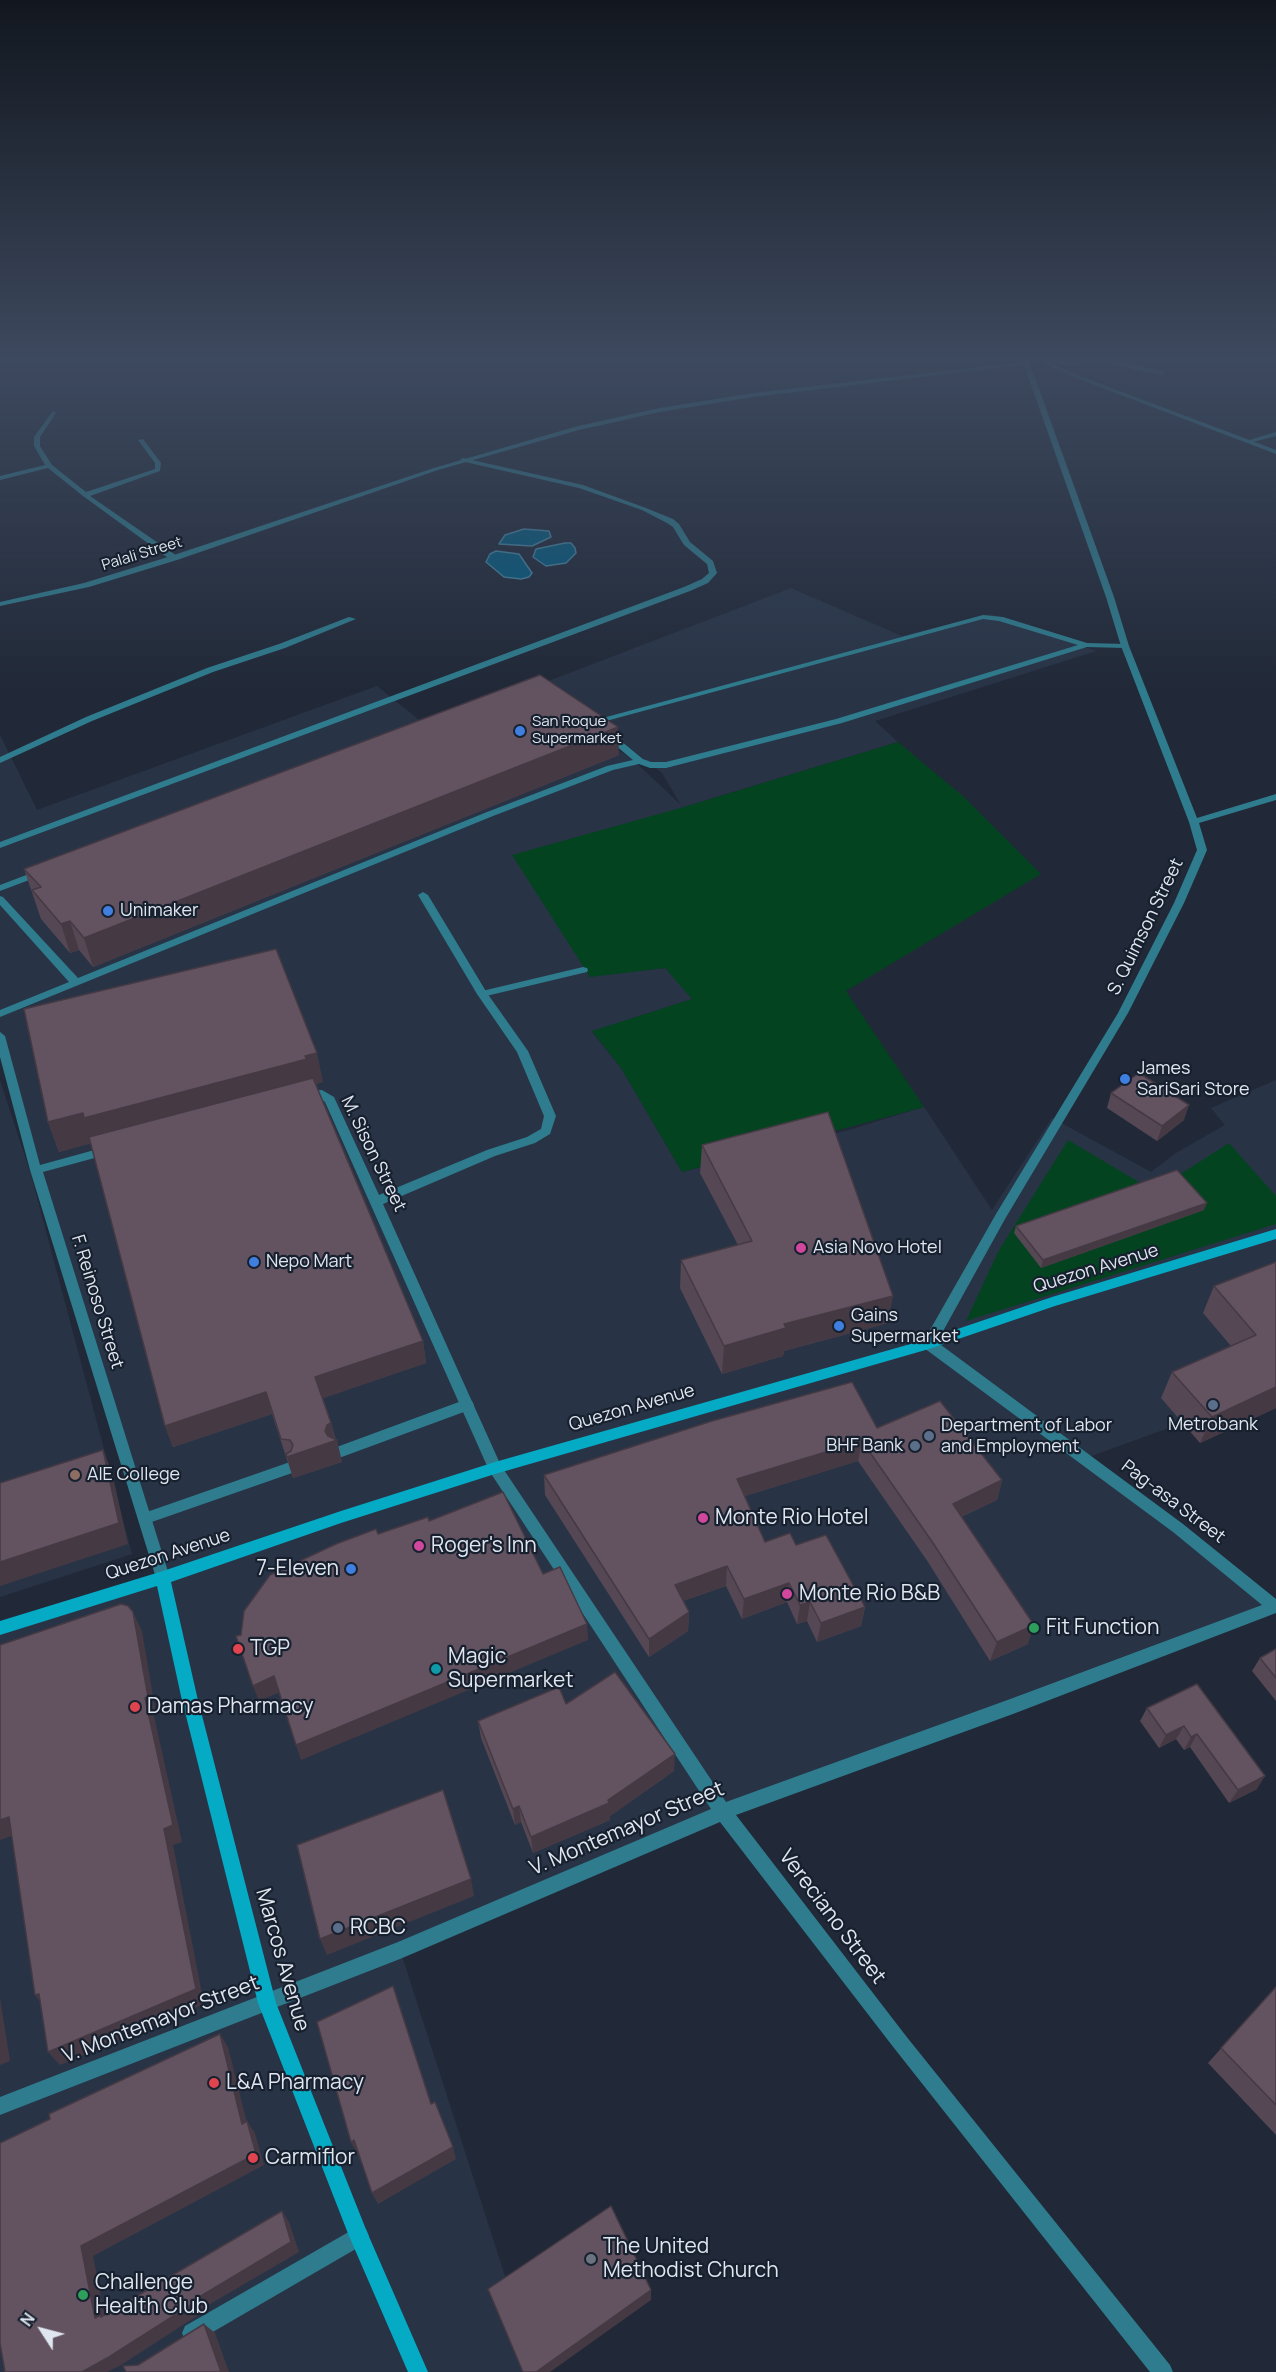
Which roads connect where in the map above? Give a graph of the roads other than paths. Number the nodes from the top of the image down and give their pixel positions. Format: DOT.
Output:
graph roads {
  1 [pos="24,472"];
  2 [pos="56,472"];
  3 [pos="153,472"];
  4 [pos="429,472"];
  5 [pos="516,472"];
  6 [pos="1065,472"];
  7 [pos="0,477"];
  8 [pos="85,495"];
  9 [pos="174,558"];
  10 [pos="0,604"];
  11 [pos="352,619"];
  12 [pos="1086,645"];
  13 [pos="1125,646"];
  14 [pos="583,715"];
  15 [pos="592,722"];
  16 [pos="0,760"];
  17 [pos="640,761"];
  18 [pos="1276,797"];
  19 [pos="1194,822"];
  20 [pos="0,845"];
  21 [pos="51,868"];
  22 [pos="0,888"];
  23 [pos="423,895"];
  24 [pos="0,899"];
  25 [pos="583,969"];
  26 [pos="75,982"];
  27 [pos="482,994"];
  28 [pos="0,1014"];
  29 [pos="0,1036"];
  30 [pos="295,1098"];
  31 [pos="116,1148"];
  32 [pos="36,1170"];
  33 [pos="377,1201"];
  34 [pos="1276,1234"];
  35 [pos="929,1344"];
  36 [pos="467,1405"];
  37 [pos="339,1452"];
  38 [pos="290,1468"];
  39 [pos="495,1468"];
  40 [pos="146,1518"];
  41 [pos="163,1578"];
  42 [pos="1276,1607"];
  43 [pos="0,1628"];
  44 [pos="723,1812"];
  45 [pos="267,2003"];
  46 [pos="0,2106"];
  47 [pos="359,2236"];
  48 [pos="179,2342"];
  49 [pos="418,2372"];
  50 [pos="1163,2372"];
  1 -- 7 [label="street"];
  2 -- 8 [label="street"];
  3 -- 8 [label="street"];
  4 -- 9 [label="street, Palali Street"];
  5 -- 20 [label="street"];
  6 -- 13 [label="street, S. Quimson Street"];
  8 -- 9 [label="street"];
  9 -- 10 [label="street, Palali Street"];
  11 -- 16 [label="street"];
  12 -- 13 [label="street"];
  12 -- 15 [label="street"];
  12 -- 17 [label="street"];
  13 -- 19 [label="street, S. Quimson Street"];
  14 -- 15 [label="street"];
  15 -- 17 [label="street"];
  17 -- 26 [label="street"];
  18 -- 19 [label="street"];
  19 -- 35 [label="street, S. Quimson Street"];
  21 -- 22 [label="street"];
  23 -- 27 [label="street"];
  24 -- 26 [label="street"];
  25 -- 27 [label="street"];
  26 -- 28 [label="street"];
  27 -- 33 [label="street"];
  29 -- 32 [label="street, F. Reinoso Street"];
  30 -- 33 [label="street, M. Sison Street"];
  31 -- 32 [label="street"];
  32 -- 40 [label="street, F. Reinoso Street"];
  33 -- 36 [label="street, M. Sison Street"];
  34 -- 35 [label="main road, Quezon Avenue"];
  35 -- 39 [label="main road, Quezon Avenue"];
  35 -- 42 [label="street, Pag-asa Street"];
  36 -- 37 [label="street"];
  36 -- 39 [label="street, M. Sison Street"];
  38 -- 40 [label="street"];
  39 -- 41 [label="main road, Quezon Avenue"];
  39 -- 44 [label="street, Vereciano Street"];
  40 -- 41 [label="street, F. Reinoso Street"];
  41 -- 43 [label="main road, Quezon Avenue"];
  41 -- 45 [label="main road, Marcos Avenue"];
  42 -- 44 [label="street, V. Montemayor Street"];
  44 -- 45 [label="street, V. Montemayor Street"];
  44 -- 50 [label="street, Vereciano Street"];
  45 -- 46 [label="street, V. Montemayor Street"];
  45 -- 47 [label="main road, Marcos Avenue"];
  47 -- 48 [label="street"];
  47 -- 49 [label="main road, Marcos Avenue"];
}
